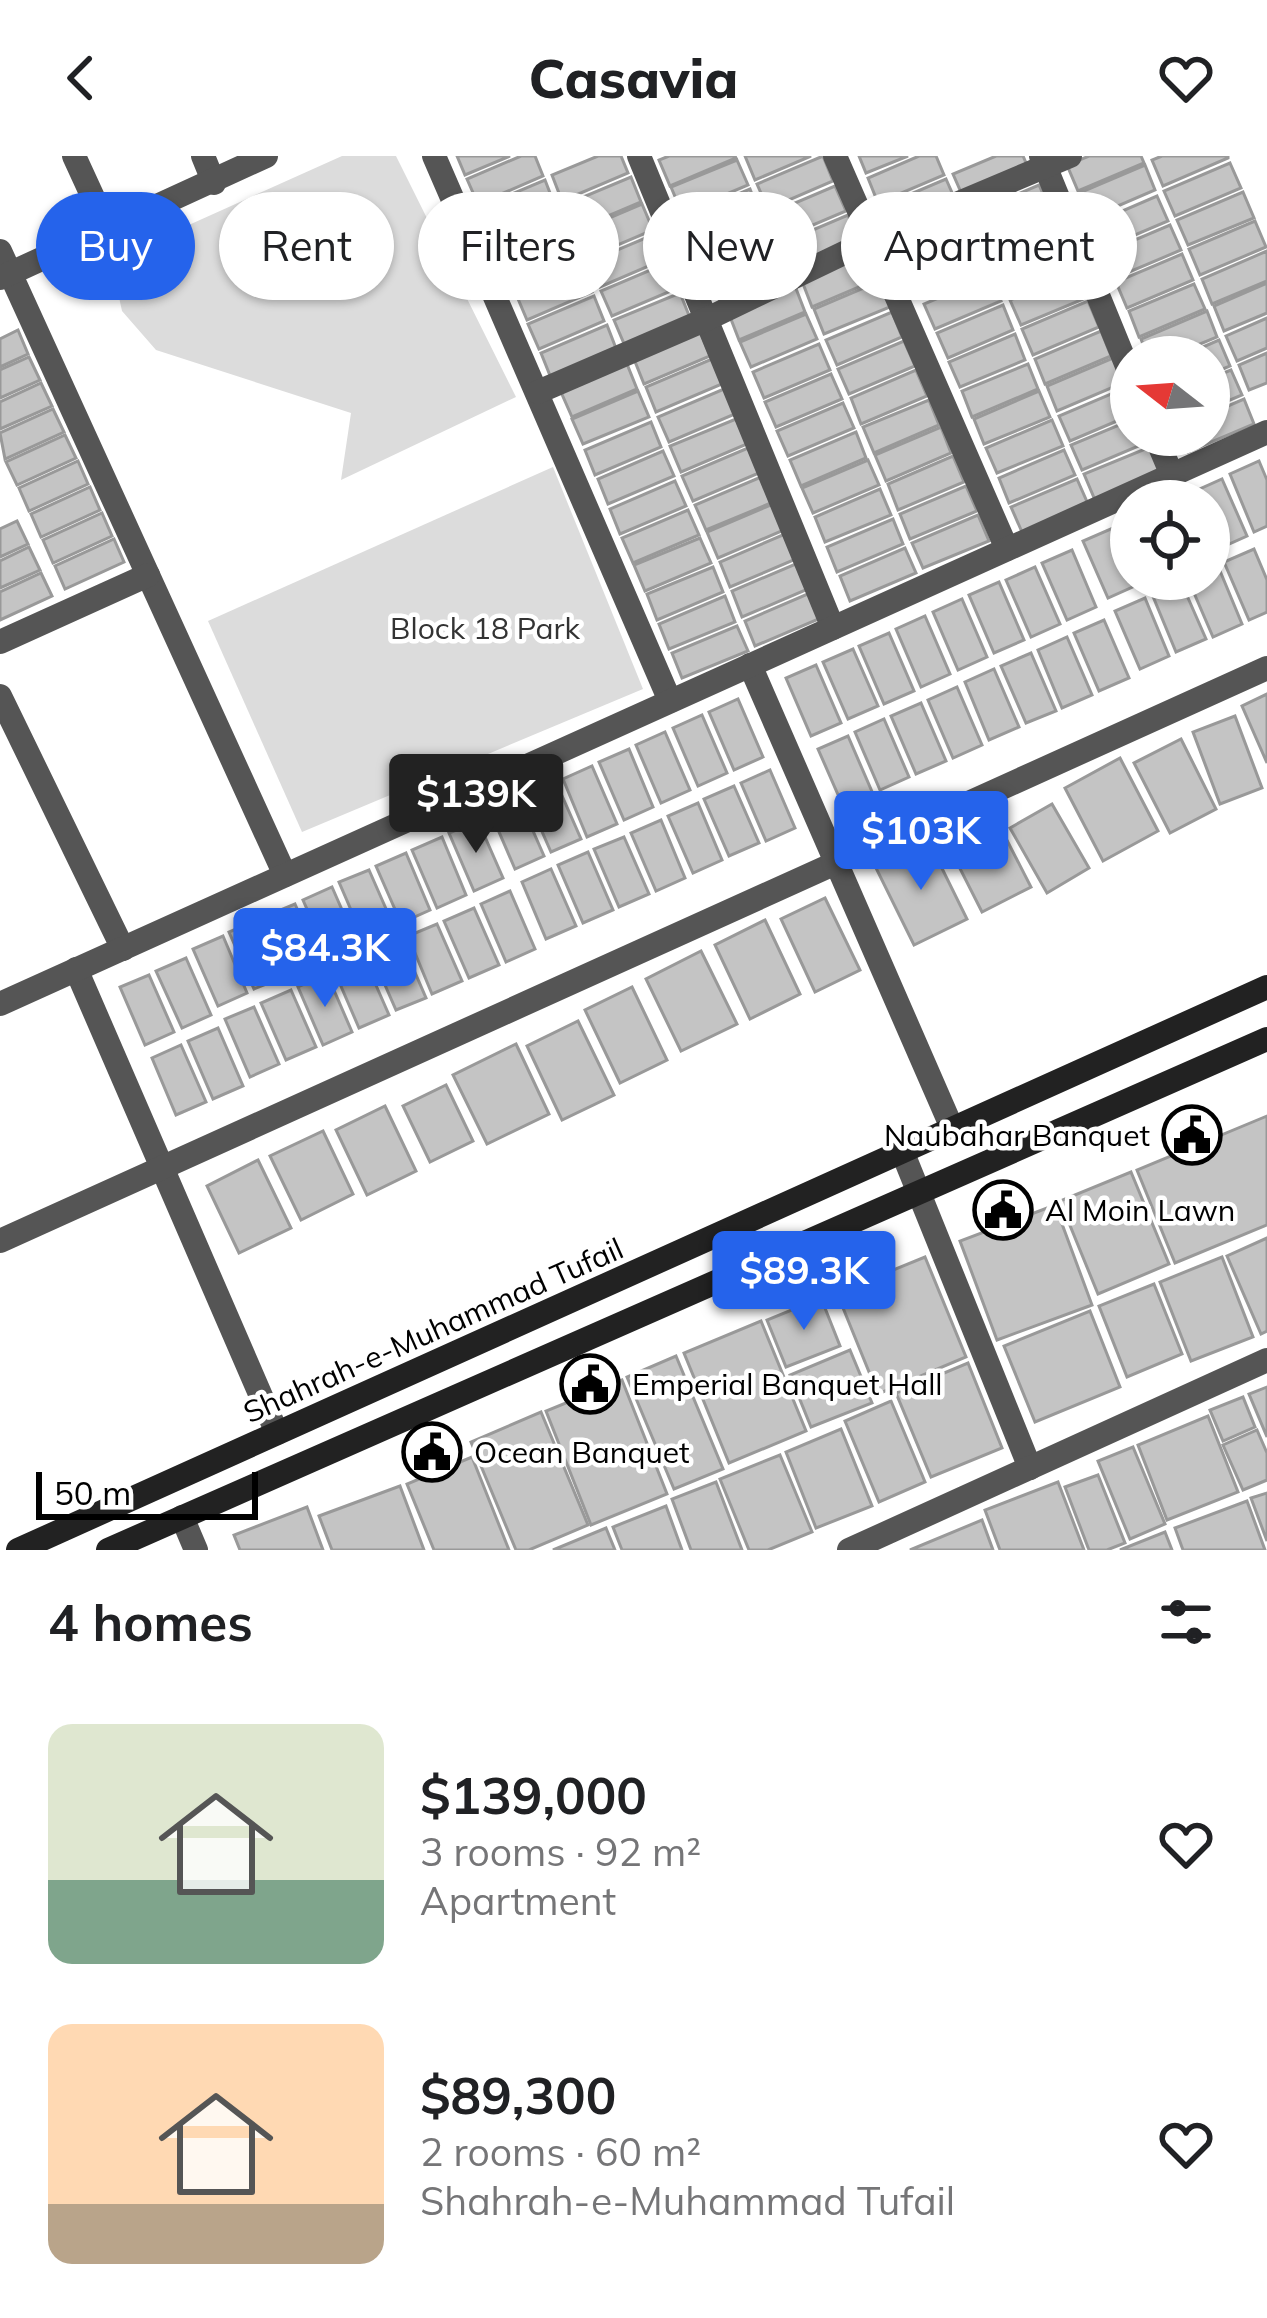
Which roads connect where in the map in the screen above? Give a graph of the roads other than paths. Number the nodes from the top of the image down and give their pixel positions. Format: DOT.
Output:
graph roads {
  1 [pos="74,156"];
  2 [pos="203,156"];
  3 [pos="266,156"];
  4 [pos="434,156"];
  5 [pos="638,156"];
  6 [pos="835,156"];
  7 [pos="1070,156"];
  8 [pos="1043,161"];
  9 [pos="214,183"];
  10 [pos="91,192"];
  11 [pos="194,192"];
  12 [pos="850,192"];
  13 [pos="976,192"];
  14 [pos="841,255"];
  15 [pos="36,256"];
  16 [pos="3,268"];
  17 [pos="897,300"];
  18 [pos="707,320"];
  19 [pos="1115,336"];
  20 [pos="538,392"];
  21 [pos="1267,432"];
  22 [pos="1164,456"];
  23 [pos="1172,475"];
  24 [pos="1007,549"];
  25 [pos="148,575"];
  26 [pos="833,628"];
  27 [pos="0,642"];
  28 [pos="750,665"];
  29 [pos="1267,668"];
  30 [pos="0,695"];
  31 [pos="670,701"];
  32 [pos="834,863"];
  33 [pos="285,875"];
  34 [pos="122,949"];
  35 [pos="76,969"];
  36 [pos="1267,987"];
  37 [pos="0,1004"];
  38 [pos="1267,1039"];
  39 [pos="952,1128"];
  40 [pos="902,1151"];
  41 [pos="163,1167"];
  42 [pos="918,1190"];
  43 [pos="0,1241"];
  44 [pos="1267,1360"];
  45 [pos="277,1433"];
  46 [pos="1030,1468"];
  47 [pos="182,1516"];
  48 [pos="881,1544"];
  49 [pos="18,1550"];
  50 [pos="108,1550"];
  51 [pos="196,1550"];
  52 [pos="849,1550"];
  1 -- 10 [label="street"];
  2 -- 9 [label="street"];
  3 -- 9 [label="street"];
  4 -- 20 [label="street"];
  5 -- 18 [label="street"];
  6 -- 12 [label="street"];
  7 -- 8 [label="street"];
  8 -- 13 [label="street"];
  8 -- 19 [label="street"];
  9 -- 11 [label="street"];
  14 -- 18 [label="street"];
  15 -- 16 [label="street"];
  16 -- 25 [label="street"];
  17 -- 24 [label="street"];
  18 -- 20 [label="street"];
  18 -- 26 [label="street"];
  20 -- 31 [label="street"];
  21 -- 23 [label="street"];
  22 -- 23 [label="street"];
  23 -- 24 [label="street"];
  24 -- 26 [label="street"];
  25 -- 27 [label="street"];
  25 -- 33 [label="street"];
  26 -- 28 [label="street"];
  28 -- 31 [label="street"];
  28 -- 32 [label="street"];
  29 -- 32 [label="street"];
  30 -- 34 [label="street"];
  31 -- 33 [label="street"];
  32 -- 39 [label="street"];
  32 -- 41 [label="street"];
  33 -- 34 [label="street"];
  34 -- 35 [label="street"];
  35 -- 37 [label="street"];
  35 -- 41 [label="street"];
  36 -- 39 [label="main road, Shahrah-e-Muhammad Tufail"];
  38 -- 42 [label="main road"];
  39 -- 40 [label="main road, Shahrah-e-Muhammad Tufail"];
  40 -- 42 [label="street"];
  40 -- 45 [label="main road, Shahrah-e-Muhammad Tufail"];
  41 -- 43 [label="street"];
  41 -- 45 [label="street"];
  42 -- 46 [label="street"];
  42 -- 47 [label="main road"];
  44 -- 46 [label="street"];
  45 -- 49 [label="main road, Shahrah-e-Muhammad Tufail"];
  46 -- 48 [label="street"];
  47 -- 50 [label="main road"];
  47 -- 51 [label="street"];
  48 -- 52 [label="street"];
}
